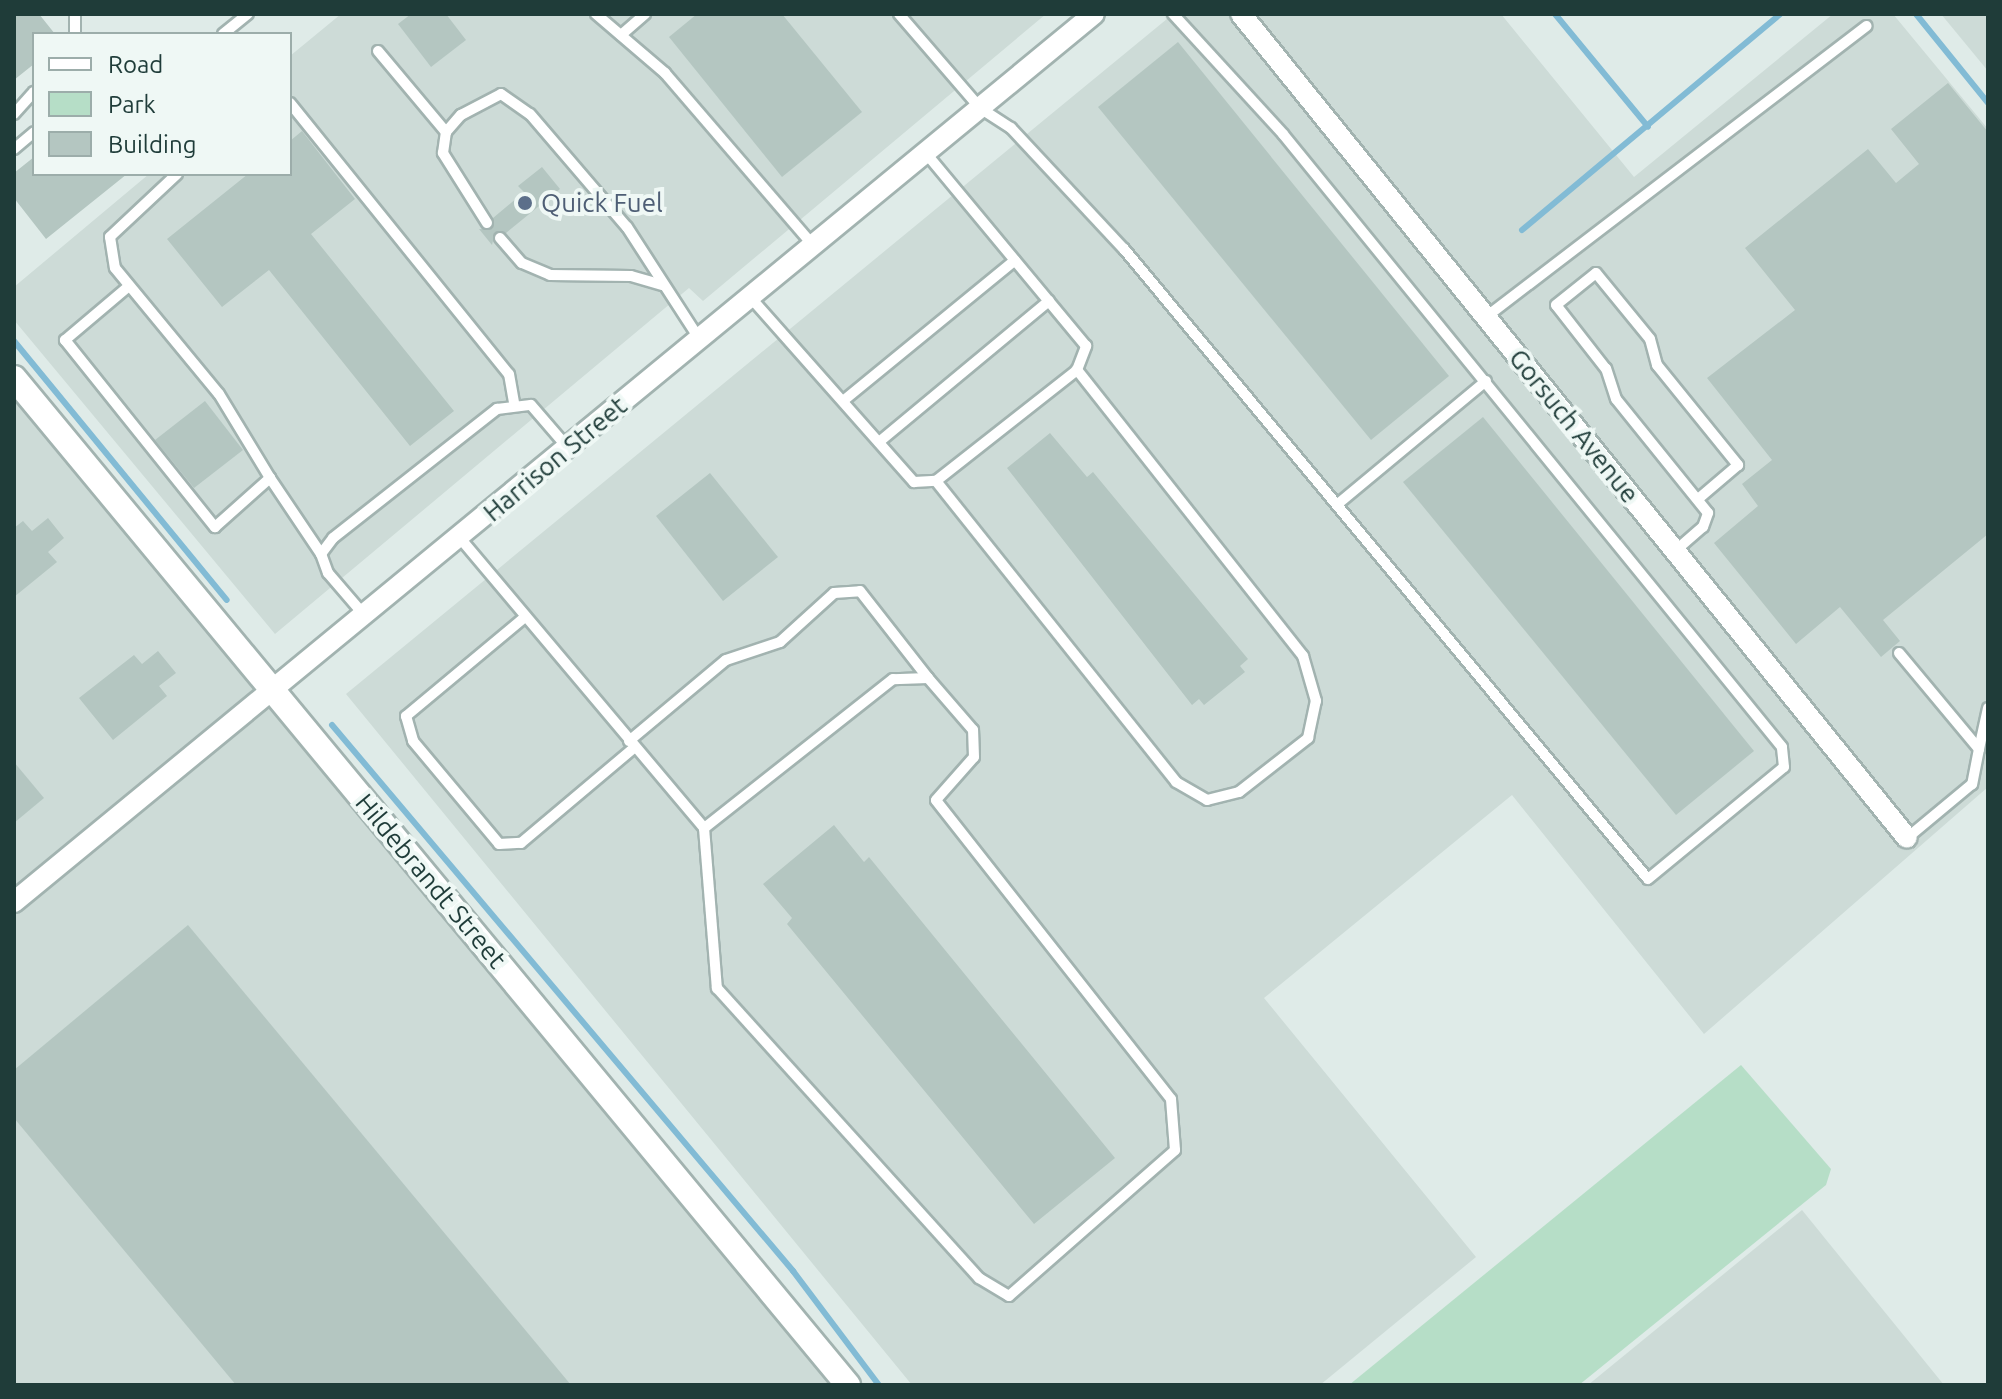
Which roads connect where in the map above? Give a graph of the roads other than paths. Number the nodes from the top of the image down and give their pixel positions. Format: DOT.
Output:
graph roads {
  1 [pos="248,14"];
  2 [pos="596,14"];
  3 [pos="645,14"];
  4 [pos="899,14"];
  5 [pos="1094,14"];
  6 [pos="1173,14"];
  7 [pos="1241,14"];
  8 [pos="1867,26"];
  9 [pos="226,32"];
  10 [pos="621,35"];
  11 [pos="378,51"];
  12 [pos="32,94"];
  13 [pos="292,105"];
  14 [pos="980,108"];
  15 [pos="14,114"];
  16 [pos="446,132"];
  17 [pos="32,134"];
  18 [pos="14,149"];
  19 [pos="926,153"];
  20 [pos="175,176"];
  21 [pos="487,223"];
  22 [pos="500,238"];
  23 [pos="814,246"];
  24 [pos="1015,260"];
  25 [pos="663,285"];
  26 [pos="129,286"];
  27 [pos="751,298"];
  28 [pos="1049,301"];
  29 [pos="1486,317"];
  30 [pos="700,340"];
  31 [pos="1077,370"];
  32 [pos="14,378"];
  33 [pos="1486,381"];
  34 [pos="843,401"];
  35 [pos="514,403"];
  36 [pos="879,442"];
  37 [pos="569,449"];
  38 [pos="270,478"];
  39 [pos="936,481"];
  40 [pos="1698,499"];
  41 [pos="1339,503"];
  42 [pos="460,538"];
  43 [pos="1675,551"];
  44 [pos="321,554"];
  45 [pos="366,616"];
  46 [pos="525,617"];
  47 [pos="1899,653"];
  48 [pos="928,678"];
  49 [pos="275,693"];
  50 [pos="1988,708"];
  51 [pos="632,744"];
  52 [pos="1979,749"];
  53 [pos="704,828"];
  54 [pos="1907,838"];
  55 [pos="14,902"];
  56 [pos="848,1385"];
  1 -- 9 [label="lane"];
  2 -- 10 [label="lane"];
  3 -- 10 [label="lane"];
  4 -- 14 [label="lane"];
  5 -- 14 [label="street, Harrison Street"];
  6 -- 33 [label="lane"];
  7 -- 29 [label="street, Gorsuch Avenue"];
  8 -- 29 [label="lane"];
  10 -- 23 [label="lane"];
  11 -- 16 [label="lane"];
  12 -- 15 [label="lane"];
  13 -- 35 [label="lane"];
  14 -- 19 [label="street, Harrison Street"];
  14 -- 41 [label="lane"];
  16 -- 21 [label="lane"];
  16 -- 25 [label="lane"];
  17 -- 18 [label="lane"];
  19 -- 23 [label="street, Harrison Street"];
  19 -- 24 [label="lane"];
  20 -- 26 [label="lane"];
  22 -- 25 [label="lane"];
  23 -- 27 [label="street, Harrison Street"];
  24 -- 28 [label="lane"];
  24 -- 34 [label="lane"];
  25 -- 30 [label="lane"];
  26 -- 38 [label="lane"];
  26 -- 38 [label="lane"];
  27 -- 30 [label="street, Harrison Street"];
  27 -- 34 [label="lane"];
  28 -- 31 [label="lane"];
  28 -- 36 [label="lane"];
  29 -- 43 [label="street, Gorsuch Avenue"];
  30 -- 37 [label="street, Harrison Street"];
  31 -- 39 [label="lane"];
  31 -- 39 [label="lane"];
  32 -- 49 [label="street, Hildebrandt Street"];
  33 -- 41 [label="lane"];
  33 -- 41 [label="lane"];
  34 -- 36 [label="lane"];
  35 -- 37 [label="lane"];
  35 -- 44 [label="lane"];
  36 -- 39 [label="lane"];
  37 -- 42 [label="street, Harrison Street"];
  38 -- 44 [label="lane"];
  40 -- 40 [label="lane"];
  40 -- 43 [label="lane"];
  42 -- 45 [label="street, Harrison Street"];
  42 -- 46 [label="lane"];
  43 -- 54 [label="street, Gorsuch Avenue"];
  44 -- 45 [label="lane"];
  45 -- 49 [label="street, Harrison Street"];
  46 -- 51 [label="lane"];
  46 -- 51 [label="lane"];
  47 -- 52 [label="lane"];
  48 -- 51 [label="lane"];
  48 -- 53 [label="lane"];
  48 -- 53 [label="lane"];
  49 -- 55 [label="street, Harrison Street"];
  49 -- 56 [label="street, Hildebrandt Street"];
  50 -- 52 [label="lane"];
  51 -- 53 [label="lane"];
  52 -- 54 [label="lane"];
}
